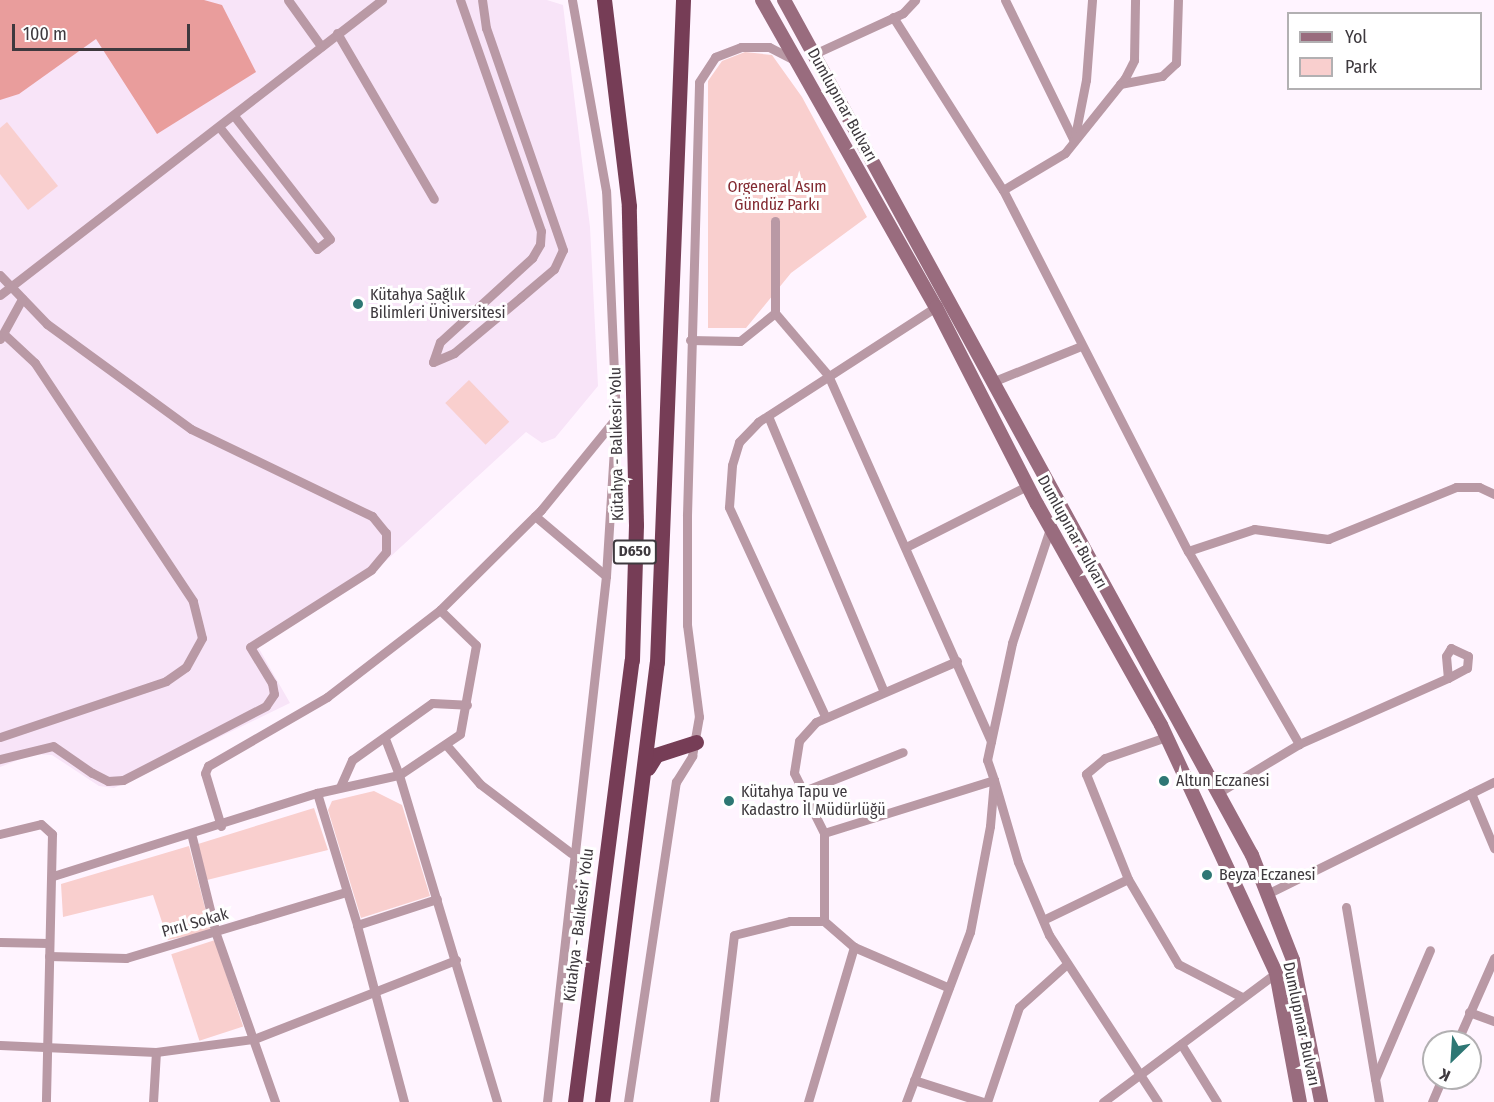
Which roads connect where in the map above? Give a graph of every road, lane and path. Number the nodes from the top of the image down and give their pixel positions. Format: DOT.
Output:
graph roads {
  1 [pos="288,0"];
  2 [pos="382,0"];
  3 [pos="460,0"];
  4 [pos="482,0"];
  5 [pos="604,0"];
  6 [pos="683,0"];
  7 [pos="762,0"];
  8 [pos="784,0"];
  9 [pos="915,0"];
  10 [pos="1005,0"];
  11 [pos="1092,0"];
  12 [pos="1135,0"];
  13 [pos="1178,0"];
  14 [pos="576,3"];
  15 [pos="893,17"];
  16 [pos="337,33"];
  17 [pos="321,46"];
  18 [pos="814,54"];
  19 [pos="801,63"];
  20 [pos="1120,84"];
  21 [pos="235,117"];
  22 [pos="220,128"];
  23 [pos="1074,141"];
  24 [pos="1003,190"];
  25 [pos="434,199"];
  26 [pos="775,221"];
  27 [pos="0,275"];
  28 [pos="9,288"];
  29 [pos="0,295"];
  30 [pos="22,299"];
  31 [pos="936,307"];
  32 [pos="775,313"];
  33 [pos="3,338"];
  34 [pos="690,340"];
  35 [pos="1081,346"];
  36 [pos="828,375"];
  37 [pos="997,380"];
  38 [pos="768,416"];
  39 [pos="616,418"];
  40 [pos="1027,486"];
  41 [pos="1494,494"];
  42 [pos="535,516"];
  43 [pos="1050,530"];
  44 [pos="906,547"];
  45 [pos="1188,551"];
  46 [pos="606,576"];
  47 [pos="440,610"];
  48 [pos="957,661"];
  49 [pos="1448,678"];
  50 [pos="884,692"];
  51 [pos="467,705"];
  52 [pos="825,716"];
  53 [pos="0,737"];
  54 [pos="1167,737"];
  55 [pos="385,738"];
  56 [pos="991,741"];
  57 [pos="696,742"];
  58 [pos="1299,744"];
  59 [pos="448,747"];
  60 [pos="903,752"];
  61 [pos="0,759"];
  62 [pos="647,771"];
  63 [pos="399,775"];
  64 [pos="994,780"];
  65 [pos="1494,782"];
  66 [pos="340,788"];
  67 [pos="804,791"];
  68 [pos="317,793"];
  69 [pos="1218,793"];
  70 [pos="1472,794"];
  71 [pos="221,826"];
  72 [pos="824,832"];
  73 [pos="0,834"];
  74 [pos="192,837"];
  75 [pos="1494,848"];
  76 [pos="571,853"];
  77 [pos="53,876"];
  78 [pos="1128,879"];
  79 [pos="346,892"];
  80 [pos="1269,893"];
  81 [pos="437,899"];
  82 [pos="1346,907"];
  83 [pos="1043,920"];
  84 [pos="824,921"];
  85 [pos="357,925"];
  86 [pos="216,934"];
  87 [pos="0,942"];
  88 [pos="50,943"];
  89 [pos="854,947"];
  90 [pos="1430,950"];
  91 [pos="49,956"];
  92 [pos="1494,958"];
  93 [pos="456,960"];
  94 [pos="1067,964"];
  95 [pos="1276,974"];
  96 [pos="949,988"];
  97 [pos="376,990"];
  98 [pos="1242,997"];
  99 [pos="1469,1012"];
  100 [pos="1494,1021"];
  101 [pos="1462,1030"];
  102 [pos="254,1039"];
  103 [pos="1181,1044"];
  104 [pos="0,1045"];
  105 [pos="48,1047"];
  106 [pos="156,1052"];
  107 [pos="1139,1071"];
  108 [pos="1375,1079"];
  109 [pos="914,1080"];
  110 [pos="46,1102"];
  111 [pos="153,1102"];
  112 [pos="275,1102"];
  113 [pos="404,1102"];
  114 [pos="497,1102"];
  115 [pos="547,1102"];
  116 [pos="575,1102"];
  117 [pos="602,1102"];
  118 [pos="628,1102"];
  119 [pos="714,1102"];
  120 [pos="808,1102"];
  121 [pos="906,1102"];
  122 [pos="985,1102"];
  123 [pos="1103,1102"];
  124 [pos="1158,1102"];
  125 [pos="1217,1102"];
  126 [pos="1300,1102"];
  127 [pos="1321,1102"];
  128 [pos="1379,1102"];
  1 -- 17 [label="street"];
  2 -- 16 [label="street"];
  3 -- 4 [label="street"];
  5 -- 116 [label="highway, Kütahya - Balıkesir Yolu / D650"];
  6 -- 62 [label="highway, D650"];
  7 -- 19 [label="main road, Dumlupınar Bulvarı"];
  8 -- 18 [label="main road, Dumlupınar Bulvarı"];
  9 -- 15 [label="street"];
  10 -- 23 [label="street"];
  11 -- 23 [label="street"];
  12 -- 20 [label="street"];
  13 -- 20 [label="street"];
  14 -- 39 [label="street"];
  15 -- 18 [label="street"];
  15 -- 24 [label="street"];
  16 -- 17 [label="street"];
  16 -- 25 [label="street"];
  17 -- 21 [label="street"];
  18 -- 37 [label="main road, Dumlupınar Bulvarı"];
  19 -- 31 [label="main road, Dumlupınar Bulvarı"];
  19 -- 34 [label="street"];
  20 -- 23 [label="street"];
  21 -- 22 [label="street"];
  21 -- 22 [label="street"];
  22 -- 28 [label="street"];
  23 -- 24 [label="street"];
  24 -- 35 [label="street"];
  26 -- 32 [label="street"];
  27 -- 28 [label="street"];
  28 -- 29 [label="street"];
  28 -- 30 [label="street"];
  30 -- 33 [label="street"];
  30 -- 61 [label="street"];
  31 -- 36 [label="street"];
  31 -- 40 [label="main road, Dumlupınar Bulvarı"];
  32 -- 34 [label="street"];
  32 -- 36 [label="street"];
  33 -- 53 [label="street"];
  34 -- 57 [label="street"];
  35 -- 37 [label="street"];
  35 -- 45 [label="street"];
  36 -- 38 [label="street"];
  36 -- 44 [label="street"];
  37 -- 69 [label="main road, Dumlupınar Bulvarı"];
  38 -- 50 [label="street"];
  38 -- 52 [label="street"];
  39 -- 42 [label="street"];
  39 -- 46 [label="street"];
  40 -- 43 [label="main road, Dumlupınar Bulvarı"];
  40 -- 44 [label="street"];
  41 -- 45 [label="street"];
  42 -- 46 [label="street"];
  42 -- 47 [label="street"];
  43 -- 54 [label="main road, Dumlupınar Bulvarı"];
  43 -- 56 [label="street"];
  44 -- 48 [label="street"];
  45 -- 58 [label="street"];
  46 -- 76 [label="street"];
  47 -- 51 [label="street"];
  47 -- 71 [label="street"];
  48 -- 50 [label="street"];
  48 -- 56 [label="street"];
  49 -- 58 [label="street"];
  50 -- 52 [label="street"];
  51 -- 55 [label="street"];
  51 -- 59 [label="street"];
  52 -- 67 [label="street"];
  54 -- 78 [label="street"];
  54 -- 95 [label="main road, Dumlupınar Bulvarı"];
  55 -- 63 [label="street"];
  55 -- 66 [label="street"];
  56 -- 64 [label="street"];
  57 -- 62 [label="highway"];
  57 -- 118 [label="street"];
  58 -- 69 [label="street"];
  59 -- 63 [label="street"];
  59 -- 76 [label="street"];
  60 -- 67 [label="street"];
  62 -- 117 [label="highway, D650"];
  63 -- 66 [label="street"];
  63 -- 81 [label="street"];
  64 -- 72 [label="street"];
  64 -- 83 [label="street"];
  64 -- 96 [label="street"];
  65 -- 70 [label="street"];
  66 -- 68 [label="street"];
  67 -- 72 [label="street"];
  68 -- 71 [label="street"];
  68 -- 79 [label="street"];
  69 -- 80 [label="main road, Dumlupınar Bulvarı"];
  70 -- 75 [label="street"];
  70 -- 80 [label="street"];
  71 -- 74 [label="street"];
  72 -- 84 [label="street"];
  73 -- 77 [label="street"];
  74 -- 77 [label="street"];
  74 -- 86 [label="street"];
  76 -- 115 [label="street"];
  77 -- 88 [label="street"];
  78 -- 83 [label="street"];
  78 -- 98 [label="street"];
  79 -- 85 [label="street"];
  79 -- 86 [label="street, Pırıl Sokak"];
  80 -- 127 [label="main road, Dumlupınar Bulvarı"];
  81 -- 85 [label="street"];
  81 -- 93 [label="street"];
  82 -- 108 [label="street"];
  83 -- 94 [label="street"];
  84 -- 89 [label="street"];
  84 -- 119 [label="street"];
  85 -- 97 [label="street"];
  86 -- 91 [label="street, Pırıl Sokak"];
  86 -- 102 [label="street"];
  87 -- 88 [label="street"];
  88 -- 91 [label="street"];
  89 -- 96 [label="street"];
  89 -- 120 [label="street"];
  90 -- 108 [label="street"];
  91 -- 105 [label="street"];
  92 -- 99 [label="street"];
  93 -- 97 [label="street"];
  93 -- 114 [label="street"];
  94 -- 107 [label="street"];
  94 -- 122 [label="street"];
  95 -- 98 [label="street"];
  95 -- 126 [label="main road, Dumlupınar Bulvarı"];
  96 -- 109 [label="street"];
  97 -- 102 [label="street"];
  97 -- 113 [label="street"];
  98 -- 103 [label="street"];
  99 -- 100 [label="street"];
  99 -- 101 [label="street"];
  102 -- 106 [label="street"];
  102 -- 112 [label="street"];
  103 -- 107 [label="street"];
  103 -- 125 [label="street"];
  104 -- 105 [label="street"];
  105 -- 106 [label="street"];
  105 -- 110 [label="street"];
  106 -- 111 [label="street"];
  107 -- 123 [label="street"];
  107 -- 124 [label="street"];
  108 -- 128 [label="street"];
  109 -- 121 [label="street"];
  109 -- 122 [label="street"];
}
